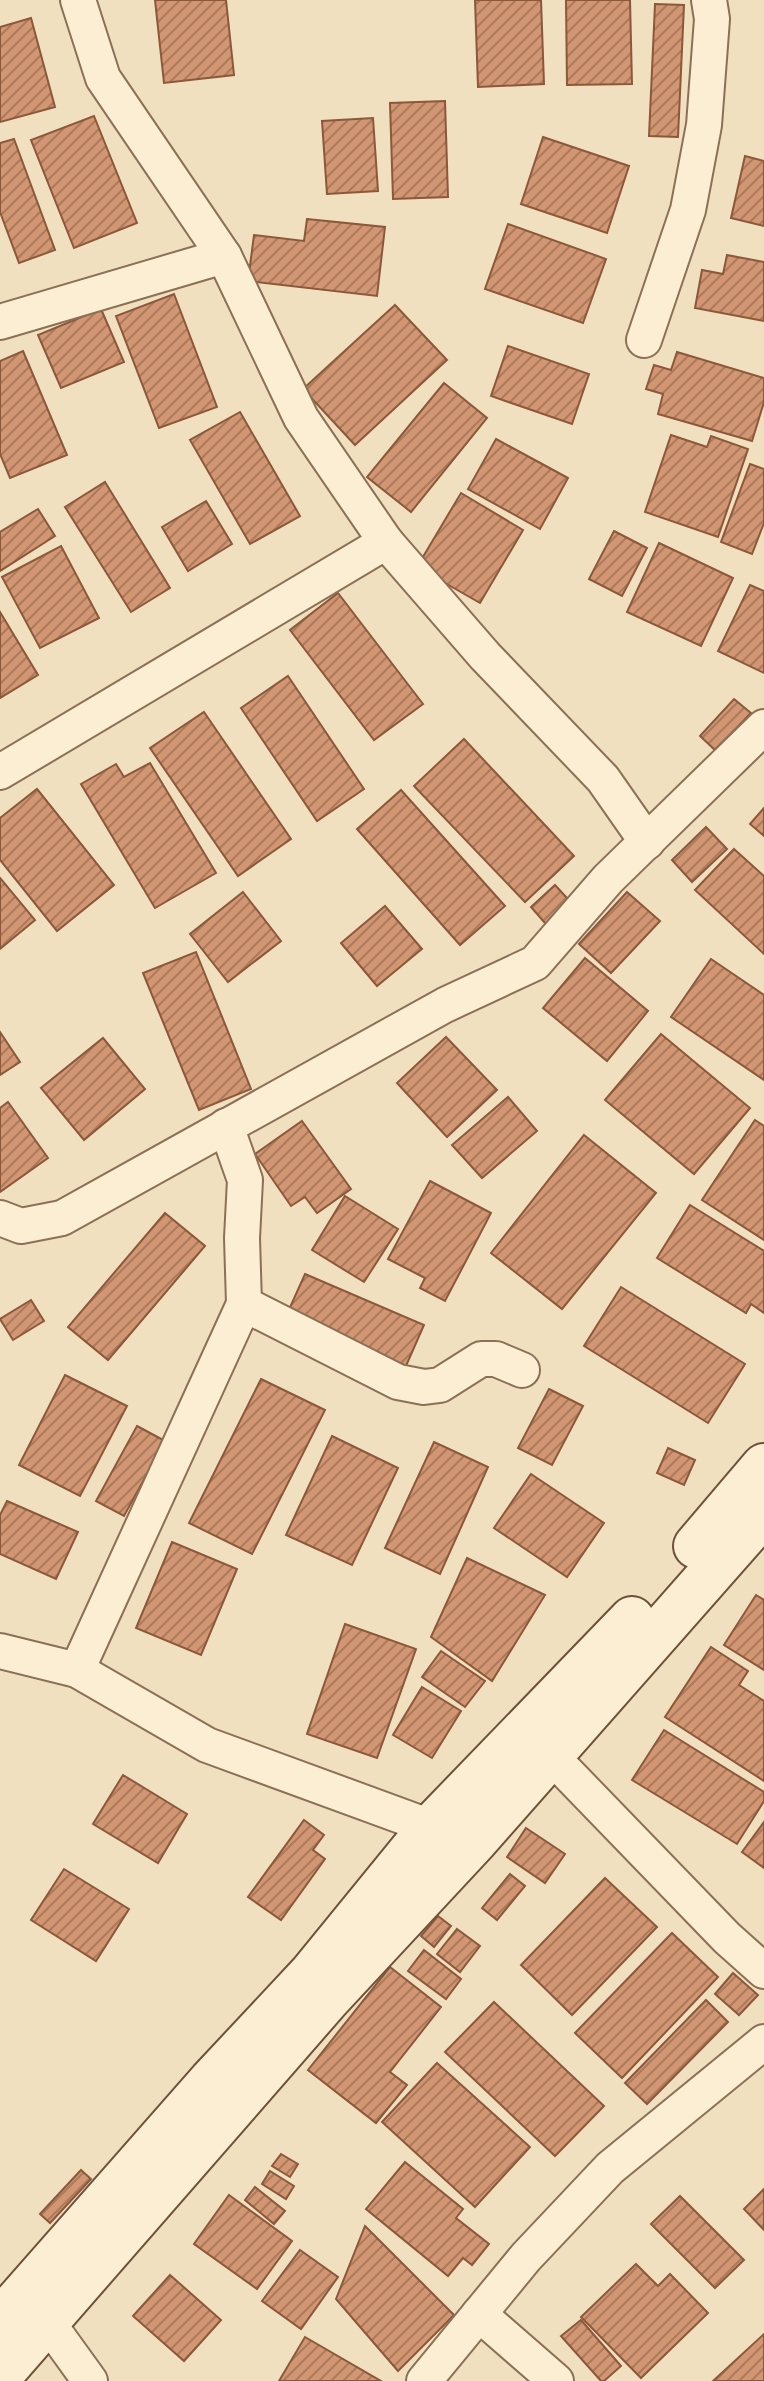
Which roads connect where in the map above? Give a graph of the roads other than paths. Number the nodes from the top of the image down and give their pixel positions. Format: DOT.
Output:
graph roads {
  1 [pos="78,0"];
  2 [pos="709,0"];
  3 [pos="224,256"];
  4 [pos="0,322"];
  5 [pos="644,340"];
  6 [pos="386,542"];
  7 [pos="764,727"];
  8 [pos="0,772"];
  9 [pos="647,842"];
  10 [pos="226,1126"];
  11 [pos="0,1218"];
  12 [pos="244,1304"];
  13 [pos="522,1370"];
  14 [pos="764,1466"];
  15 [pos="764,1513"];
  16 [pos="0,1651"];
  17 [pos="77,1670"];
  18 [pos="550,1755"];
  19 [pos="431,1827"];
  20 [pos="764,1971"];
  21 [pos="764,2042"];
  22 [pos="24,2312"];
  23 [pos="479,2314"];
  24 [pos="0,2375"];
  25 [pos="90,2381"];
  26 [pos="424,2381"];
  27 [pos="556,2381"];
  1 -- 3 [label="street"];
  2 -- 5 [label="street"];
  3 -- 4 [label="street"];
  3 -- 6 [label="street"];
  6 -- 8 [label="street"];
  6 -- 9 [label="street"];
  7 -- 9 [label="street"];
  9 -- 10 [label="street"];
  10 -- 11 [label="street"];
  10 -- 12 [label="street"];
  12 -- 13 [label="street"];
  12 -- 17 [label="street"];
  14 -- 19 [label="main road"];
  15 -- 18 [label="main road"];
  16 -- 17 [label="street"];
  17 -- 19 [label="street"];
  18 -- 20 [label="street"];
  18 -- 22 [label="main road"];
  19 -- 22 [label="main road"];
  21 -- 23 [label="street"];
  22 -- 24 [label="main road"];
  22 -- 25 [label="street"];
  23 -- 26 [label="street"];
  23 -- 27 [label="street"];
}
